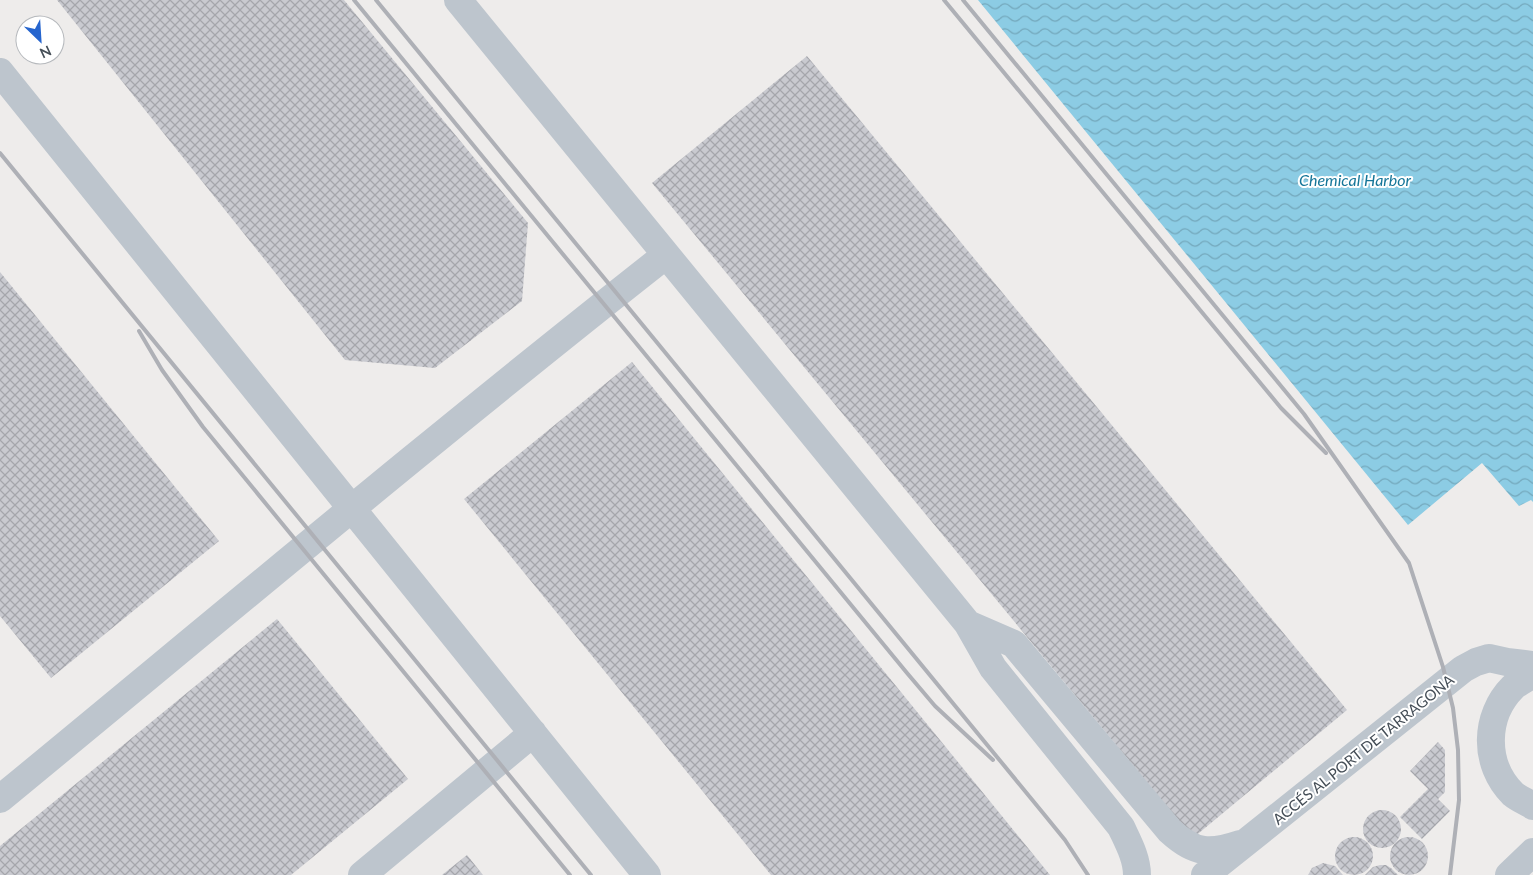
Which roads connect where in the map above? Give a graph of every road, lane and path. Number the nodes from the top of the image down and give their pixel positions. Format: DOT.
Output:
graph roads {
  1 [pos="458,0"];
  2 [pos="0,72"];
  3 [pos="666,255"];
  4 [pos="352,509"];
  5 [pos="968,624"];
  6 [pos="1533,665"];
  7 [pos="1533,674"];
  8 [pos="533,733"];
  9 [pos="0,799"];
  10 [pos="1533,806"];
  11 [pos="1248,841"];
  12 [pos="1533,852"];
  13 [pos="362,875"];
  14 [pos="647,875"];
  15 [pos="1138,875"];
  16 [pos="1205,875"];
  17 [pos="1509,875"];
  1 -- 3 [label="street"];
  2 -- 4 [label="street"];
  3 -- 4 [label="street"];
  3 -- 5 [label="street"];
  4 -- 8 [label="street"];
  4 -- 9 [label="street"];
  5 -- 11 [label="street"];
  5 -- 15 [label="street"];
  6 -- 11 [label="street, ACCÉS AL PORT DE TARRAGONA"];
  7 -- 10 [label="street"];
  8 -- 13 [label="street"];
  8 -- 14 [label="street"];
  11 -- 16 [label="street, ACCÉS AL PORT DE TARRAGONA"];
  12 -- 17 [label="street"];
}
